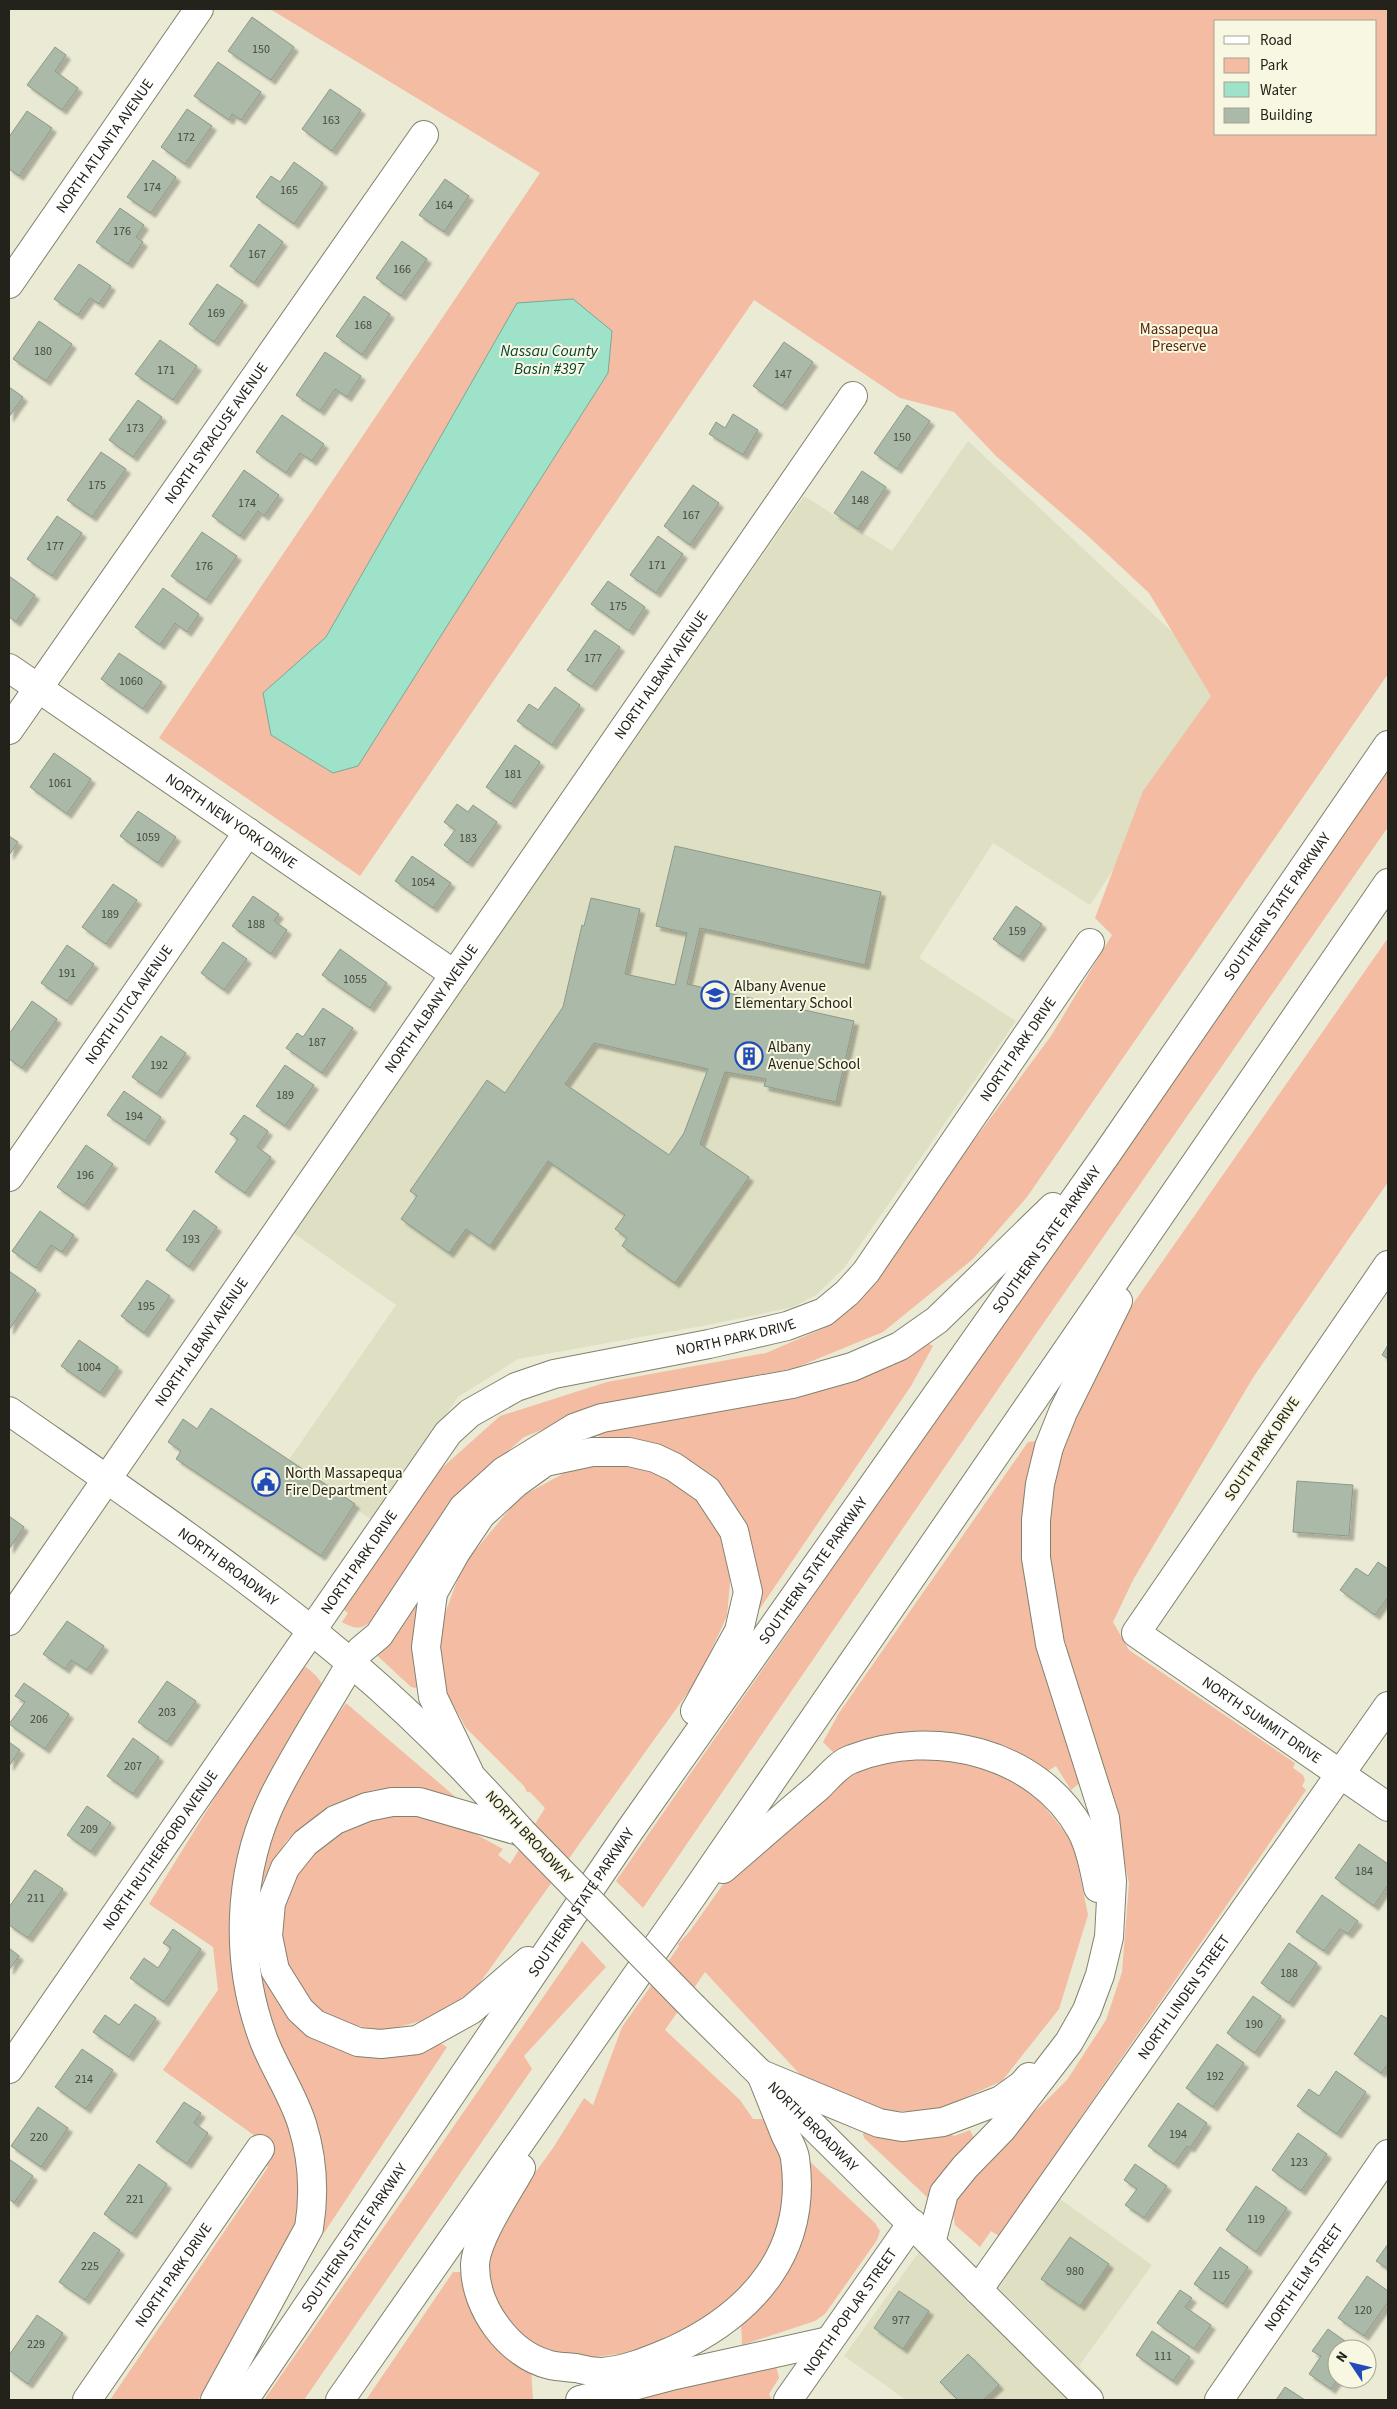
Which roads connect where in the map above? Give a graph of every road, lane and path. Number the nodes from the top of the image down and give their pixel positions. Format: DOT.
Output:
graph roads {
  1 [pos="199,9"];
  2 [pos="424,135"];
  3 [pos="9,284"];
  4 [pos="853,396"];
  5 [pos="9,668"];
  6 [pos="38,688"];
  7 [pos="9,730"];
  8 [pos="1388,745"];
  9 [pos="248,832"];
  10 [pos="1388,883"];
  11 [pos="1388,894"];
  12 [pos="1090,942"];
  13 [pos="1339,954"];
  14 [pos="454,974"];
  15 [pos="1106,1154"];
  16 [pos="9,1177"];
  17 [pos="1164,1210"];
  18 [pos="1388,1265"];
  19 [pos="9,1411"];
  20 [pos="107,1479"];
  21 [pos="9,1621"];
  22 [pos="311,1631"];
  23 [pos="1136,1633"];
  24 [pos="351,1662"];
  25 [pos="1388,1706"];
  26 [pos="469,1772"];
  27 [pos="1341,1774"];
  28 [pos="1388,1807"];
  29 [pos="630,1830"];
  30 [pos="522,1832"];
  31 [pos="693,1895"];
  32 [pos="560,1931"];
  33 [pos="607,2018"];
  34 [pos="9,2069"];
  35 [pos="761,2074"];
  36 [pos="260,2149"];
  37 [pos="1388,2154"];
  38 [pos="912,2223"];
  39 [pos="931,2243"];
  40 [pos="978,2290"];
  41 [pos="829,2341"];
  42 [pos="87,2400"];
  43 [pos="215,2400"];
  44 [pos="244,2400"];
  45 [pos="340,2400"];
  46 [pos="580,2400"];
  47 [pos="788,2400"];
  48 [pos="1089,2400"];
  49 [pos="1219,2400"];
  1 -- 3 [label="main road, NORTH ATLANTA AVENUE"];
  2 -- 6 [label="main road, NORTH SYRACUSE AVENUE"];
  4 -- 14 [label="main road, NORTH ALBANY AVENUE"];
  5 -- 6 [label="main road, NORTH NEW YORK DRIVE"];
  6 -- 7 [label="main road, NORTH SYRACUSE AVENUE"];
  6 -- 9 [label="main road, NORTH NEW YORK DRIVE"];
  8 -- 15 [label="main road, SOUTHERN STATE PARKWAY"];
  9 -- 14 [label="main road, NORTH NEW YORK DRIVE"];
  9 -- 16 [label="main road, NORTH UTICA AVENUE"];
  10 -- 13 [label="main road"];
  11 -- 13 [label="main road"];
  12 -- 22 [label="main road, NORTH PARK DRIVE"];
  13 -- 17 [label="main road"];
  14 -- 20 [label="main road, NORTH ALBANY AVENUE"];
  15 -- 24 [label="main road"];
  15 -- 29 [label="main road, SOUTHERN STATE PARKWAY"];
  17 -- 31 [label="main road"];
  17 -- 39 [label="main road"];
  18 -- 23 [label="main road, SOUTH PARK DRIVE"];
  19 -- 20 [label="main road, NORTH BROADWAY"];
  20 -- 21 [label="main road, NORTH ALBANY AVENUE"];
  20 -- 22 [label="main road, NORTH BROADWAY"];
  22 -- 24 [label="main road, NORTH BROADWAY"];
  22 -- 34 [label="main road, NORTH RUTHERFORD AVENUE"];
  23 -- 27 [label="main road, NORTH SUMMIT DRIVE"];
  24 -- 26 [label="main road, NORTH BROADWAY"];
  24 -- 43 [label="main road"];
  25 -- 27 [label="main road, NORTH LINDEN STREET"];
  26 -- 29 [label="main road"];
  26 -- 30 [label="main road, NORTH BROADWAY"];
  27 -- 28 [label="main road, NORTH SUMMIT DRIVE"];
  27 -- 40 [label="main road, NORTH LINDEN STREET"];
  29 -- 32 [label="main road, SOUTHERN STATE PARKWAY"];
  30 -- 32 [label="main road"];
  30 -- 35 [label="main road, NORTH BROADWAY, bridge"];
  31 -- 33 [label="main road"];
  31 -- 35 [label="main road"];
  32 -- 44 [label="main road, SOUTHERN STATE PARKWAY"];
  33 -- 35 [label="main road"];
  33 -- 45 [label="main road"];
  35 -- 38 [label="main road, NORTH BROADWAY"];
  36 -- 42 [label="main road, NORTH PARK DRIVE"];
  37 -- 49 [label="main road, NORTH ELM STREET"];
  38 -- 39 [label="main road, NORTH BROADWAY"];
  38 -- 41 [label="main road, NORTH POPLAR STREET"];
  39 -- 40 [label="main road, NORTH BROADWAY"];
  40 -- 48 [label="main road, NORTH BROADWAY"];
  41 -- 46 [label="main road"];
  41 -- 47 [label="main road, NORTH POPLAR STREET"];
}
